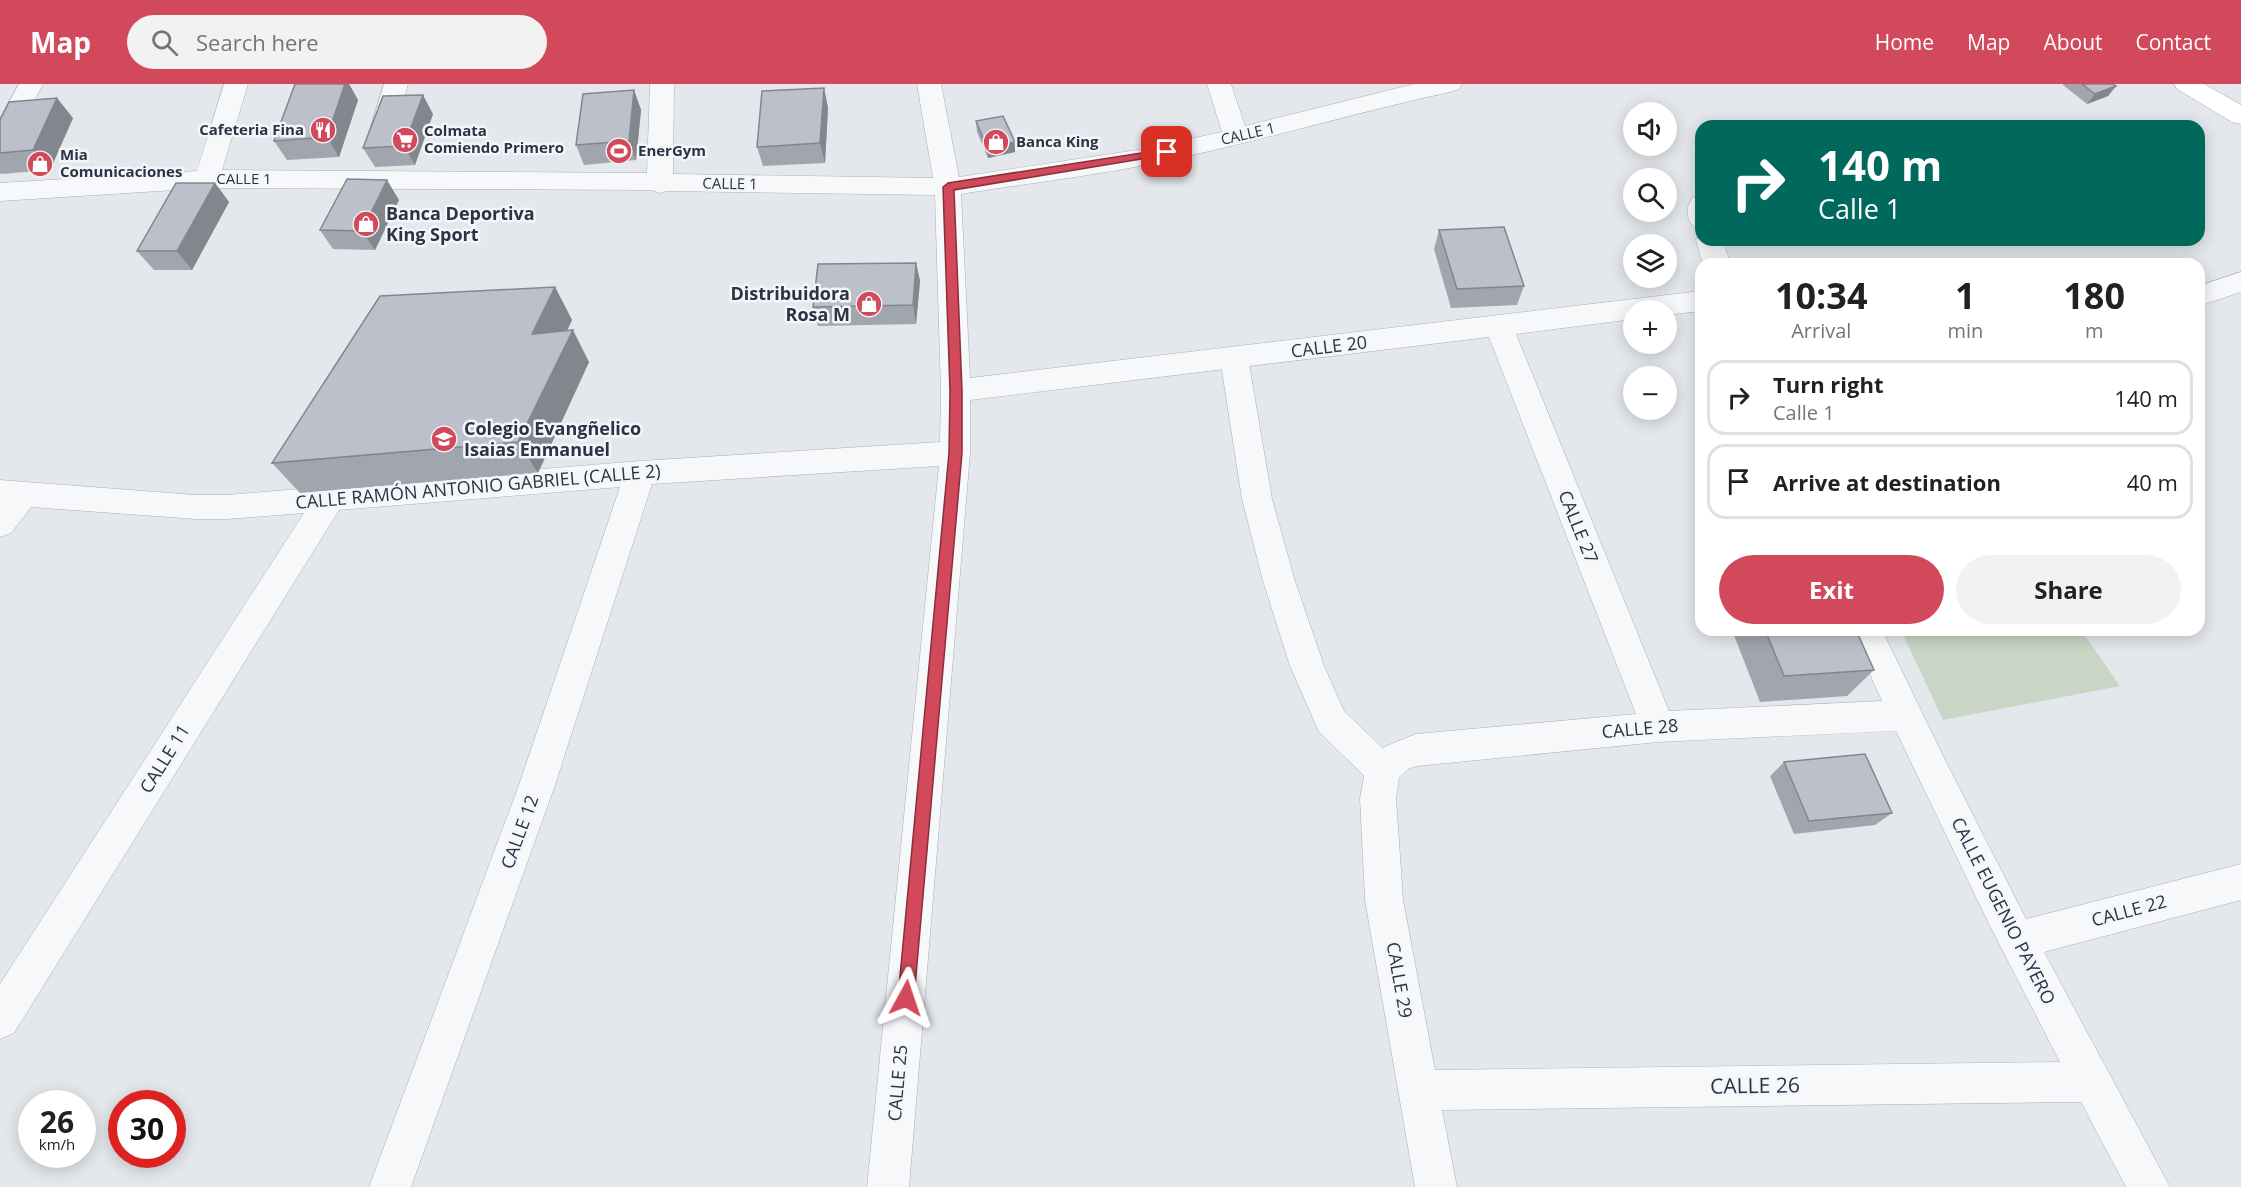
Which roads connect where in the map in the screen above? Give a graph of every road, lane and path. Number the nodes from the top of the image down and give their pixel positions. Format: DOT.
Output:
graph roads {
  1 [pos="31,84"];
  2 [pos="236,84"];
  3 [pos="396,84"];
  4 [pos="662,84"];
  5 [pos="929,84"];
  6 [pos="1219,84"];
  7 [pos="1450,84"];
  8 [pos="2186,84"];
  9 [pos="1387,91"];
  10 [pos="2241,116"];
  11 [pos="1236,137"];
  12 [pos="0,143"];
  13 [pos="207,179"];
  14 [pos="369,179"];
  15 [pos="660,184"];
  16 [pos="948,187"];
  17 [pos="0,192"];
  18 [pos="2241,282"];
  19 [pos="2205,294"];
  20 [pos="1695,302"];
  21 [pos="1499,327"];
  22 [pos="1234,358"];
  23 [pos="956,391"];
  24 [pos="955,453"];
  25 [pos="640,473"];
  26 [pos="12,493"];
  27 [pos="330,498"];
  28 [pos="0,524"];
  29 [pos="1869,636"];
  30 [pos="1905,715"];
  31 [pos="1658,727"];
  32 [pos="1383,771"];
  33 [pos="2241,882"];
  34 [pos="2017,940"];
  35 [pos="0,1019"];
  36 [pos="2092,1082"];
  37 [pos="1418,1090"];
  38 [pos="390,1187"];
  39 [pos="888,1187"];
  40 [pos="1436,1187"];
  41 [pos="2150,1187"];
  1 -- 12 [label="street"];
  2 -- 13 [label="street"];
  3 -- 14 [label="street"];
  4 -- 15 [label="street"];
  5 -- 16 [label="street, CALLE 25"];
  6 -- 11 [label="street"];
  7 -- 9 [label="street, CALLE 1"];
  8 -- 10 [label="main road"];
  9 -- 11 [label="street, CALLE 1"];
  11 -- 16 [label="street, CALLE 1"];
  13 -- 14 [label="street, CALLE 1"];
  13 -- 17 [label="street, CALLE 1"];
  14 -- 15 [label="street, CALLE 1"];
  15 -- 16 [label="street, CALLE 1"];
  16 -- 23 [label="street, CALLE 25"];
  18 -- 19 [label="street"];
  20 -- 21 [label="street, CALLE 20"];
  21 -- 22 [label="street, CALLE 20"];
  21 -- 31 [label="street, CALLE 27"];
  22 -- 23 [label="street, CALLE 20"];
  22 -- 32 [label="street"];
  23 -- 24 [label="street, CALLE 25"];
  24 -- 25 [label="street, CALLE RAMÓN ANTONIO GABRIEL (CALLE 2)"];
  24 -- 39 [label="street, CALLE 25"];
  25 -- 27 [label="street, CALLE RAMÓN ANTONIO GABRIEL (CALLE 2)"];
  25 -- 38 [label="street, CALLE 12"];
  26 -- 27 [label="street, CALLE RAMÓN ANTONIO GABRIEL (CALLE 2)"];
  26 -- 28 [label="street"];
  27 -- 35 [label="street, CALLE 11"];
  29 -- 30 [label="street, CALLE EUGENIO PAYERO"];
  30 -- 31 [label="street, CALLE 28"];
  30 -- 34 [label="street, CALLE EUGENIO PAYERO"];
  31 -- 32 [label="street, CALLE 28"];
  32 -- 37 [label="street, CALLE 29"];
  33 -- 34 [label="street, CALLE 22"];
  34 -- 36 [label="street, CALLE EUGENIO PAYERO"];
  36 -- 37 [label="street, CALLE 26"];
  36 -- 41 [label="street, CALLE EUGENIO PAYERO"];
  37 -- 40 [label="street, CALLE 29"];
}
